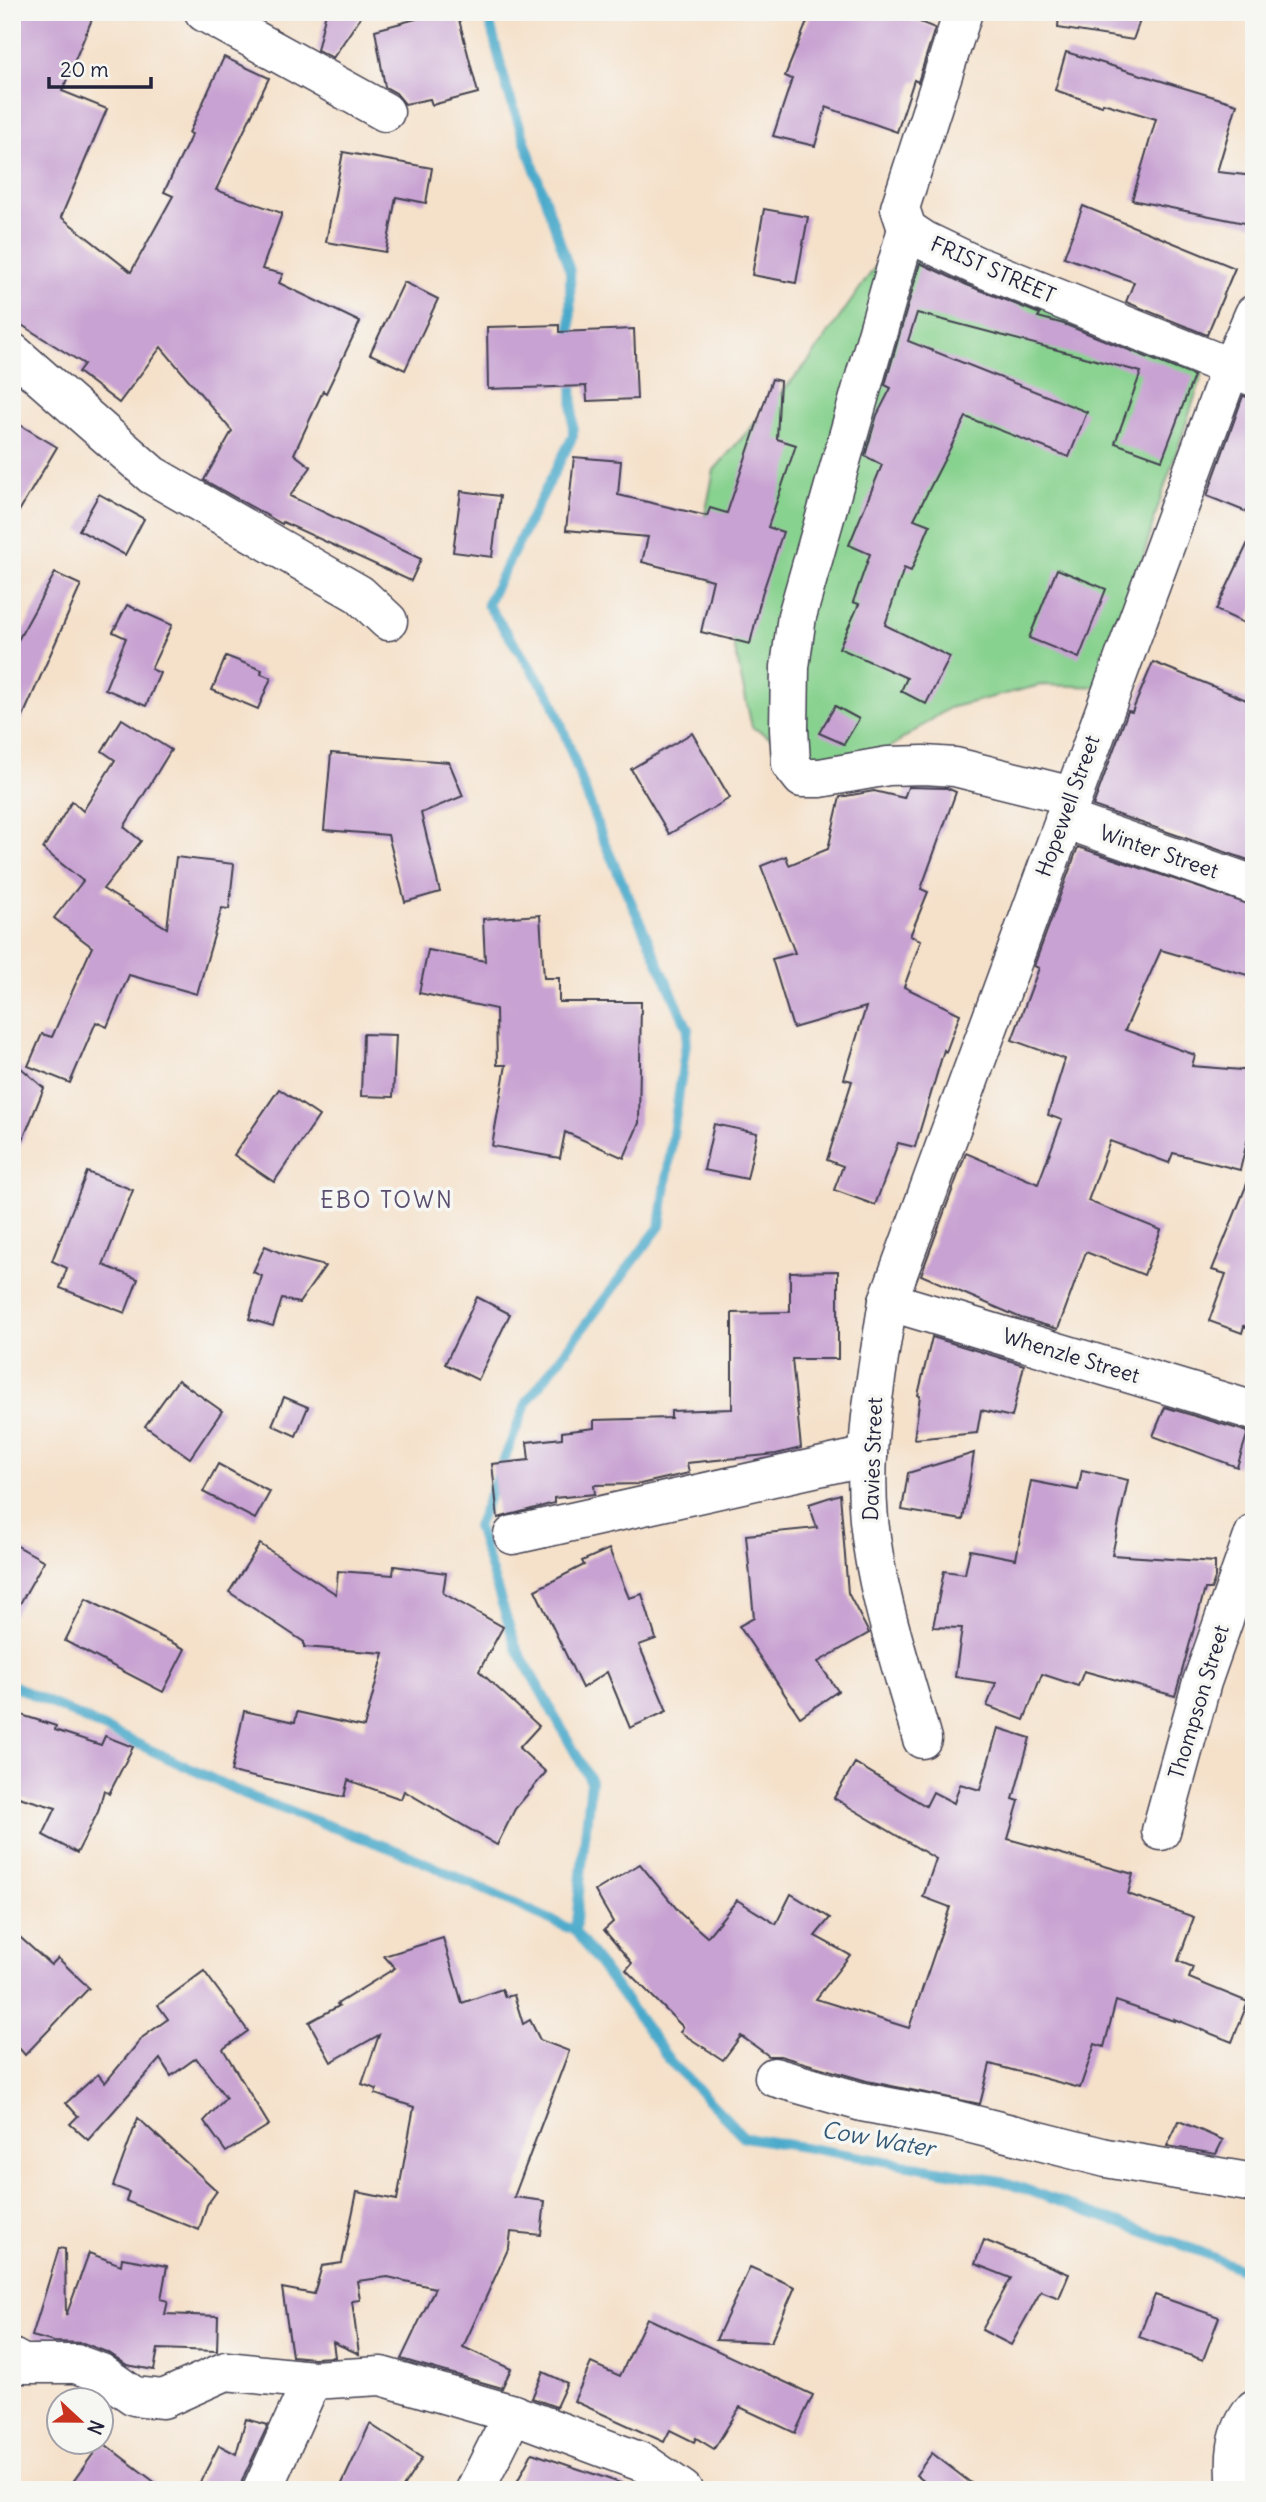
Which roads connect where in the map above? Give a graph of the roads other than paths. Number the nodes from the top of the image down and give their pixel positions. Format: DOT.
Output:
graph roads {
  1 [pos="204,12"];
  2 [pos="964,12"];
  3 [pos="385,112"];
  4 [pos="907,229"];
  5 [pos="1254,314"];
  6 [pos="12,352"];
  7 [pos="1242,373"];
  8 [pos="388,621"];
  9 [pos="1068,807"];
  10 [pos="1254,885"];
  11 [pos="888,1301"];
  12 [pos="1254,1411"];
  13 [pos="868,1457"];
  14 [pos="1254,1534"];
  15 [pos="513,1535"];
  16 [pos="922,1739"];
  17 [pos="1161,1831"];
  18 [pos="775,2077"];
  19 [pos="1254,2183"];
  20 [pos="12,2358"];
  21 [pos="312,2380"];
  22 [pos="1254,2409"];
  23 [pos="513,2414"];
  24 [pos="262,2490"];
  25 [pos="475,2490"];
  26 [pos="682,2490"];
  27 [pos="1237,2490"];
  1 -- 3 [label="street"];
  2 -- 4 [label="street, FRIST STREET"];
  4 -- 7 [label="street, FRIST STREET"];
  4 -- 9 [label="street, Winter Street"];
  5 -- 7 [label="street, Hopewell Street"];
  6 -- 8 [label="street"];
  7 -- 9 [label="street, Hopewell Street"];
  9 -- 10 [label="street, Winter Street"];
  9 -- 11 [label="street, Hopewell Street"];
  11 -- 12 [label="street, Whenzle Street"];
  11 -- 13 [label="street, Davies Street"];
  13 -- 15 [label="street"];
  13 -- 16 [label="street, Davies Street"];
  14 -- 17 [label="street, Thompson Street"];
  18 -- 19 [label="street"];
  20 -- 21 [label="street"];
  21 -- 23 [label="street"];
  21 -- 24 [label="street"];
  22 -- 27 [label="street"];
  23 -- 25 [label="street"];
  23 -- 26 [label="street"];
}
